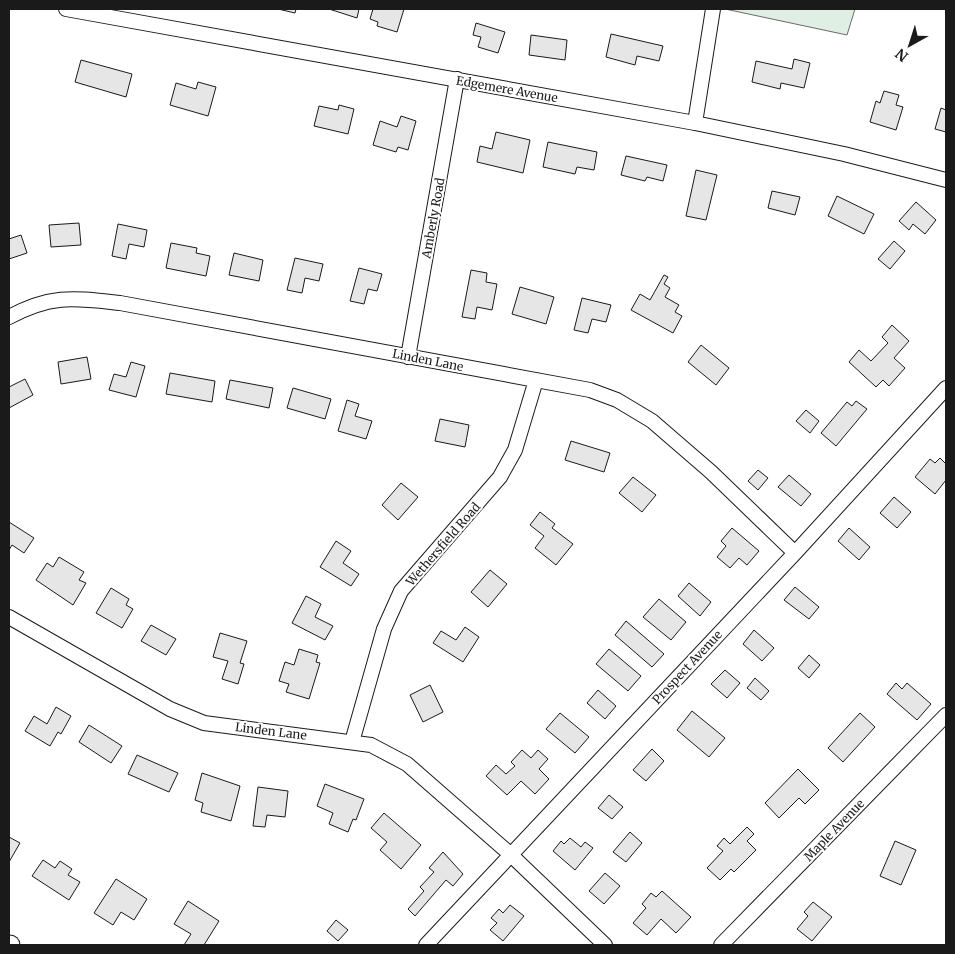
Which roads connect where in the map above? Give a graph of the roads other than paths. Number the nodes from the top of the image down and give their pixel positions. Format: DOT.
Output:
graph roads {
  1 [pos="66,9"];
  2 [pos="713,9"];
  3 [pos="457,79"];
  4 [pos="695,123"];
  5 [pos="946,180"];
  6 [pos="9,317"];
  7 [pos="408,356"];
  8 [pos="536,380"];
  9 [pos="946,388"];
  10 [pos="795,553"];
  11 [pos="9,617"];
  12 [pos="946,715"];
  13 [pos="352,742"];
  14 [pos="510,854"];
  15 [pos="426,945"];
  16 [pos="605,945"];
  17 [pos="721,945"];
  1 -- 3 [label="street, Edgemere Avenue"];
  2 -- 4 [label="street"];
  3 -- 4 [label="street, Edgemere Avenue"];
  3 -- 7 [label="street, Amberly Road"];
  4 -- 5 [label="street, Edgemere Avenue"];
  6 -- 7 [label="street, Linden Lane"];
  7 -- 8 [label="street, Linden Lane"];
  8 -- 10 [label="street, Linden Lane"];
  8 -- 13 [label="street, Wethersfield Road"];
  9 -- 10 [label="street, Prospect Avenue"];
  10 -- 14 [label="street, Prospect Avenue"];
  11 -- 13 [label="street, Linden Lane"];
  12 -- 17 [label="street, Maple Avenue"];
  13 -- 14 [label="street, Linden Lane"];
  14 -- 15 [label="street, Prospect Avenue"];
  14 -- 16 [label="street, Linden Lane"];
}
